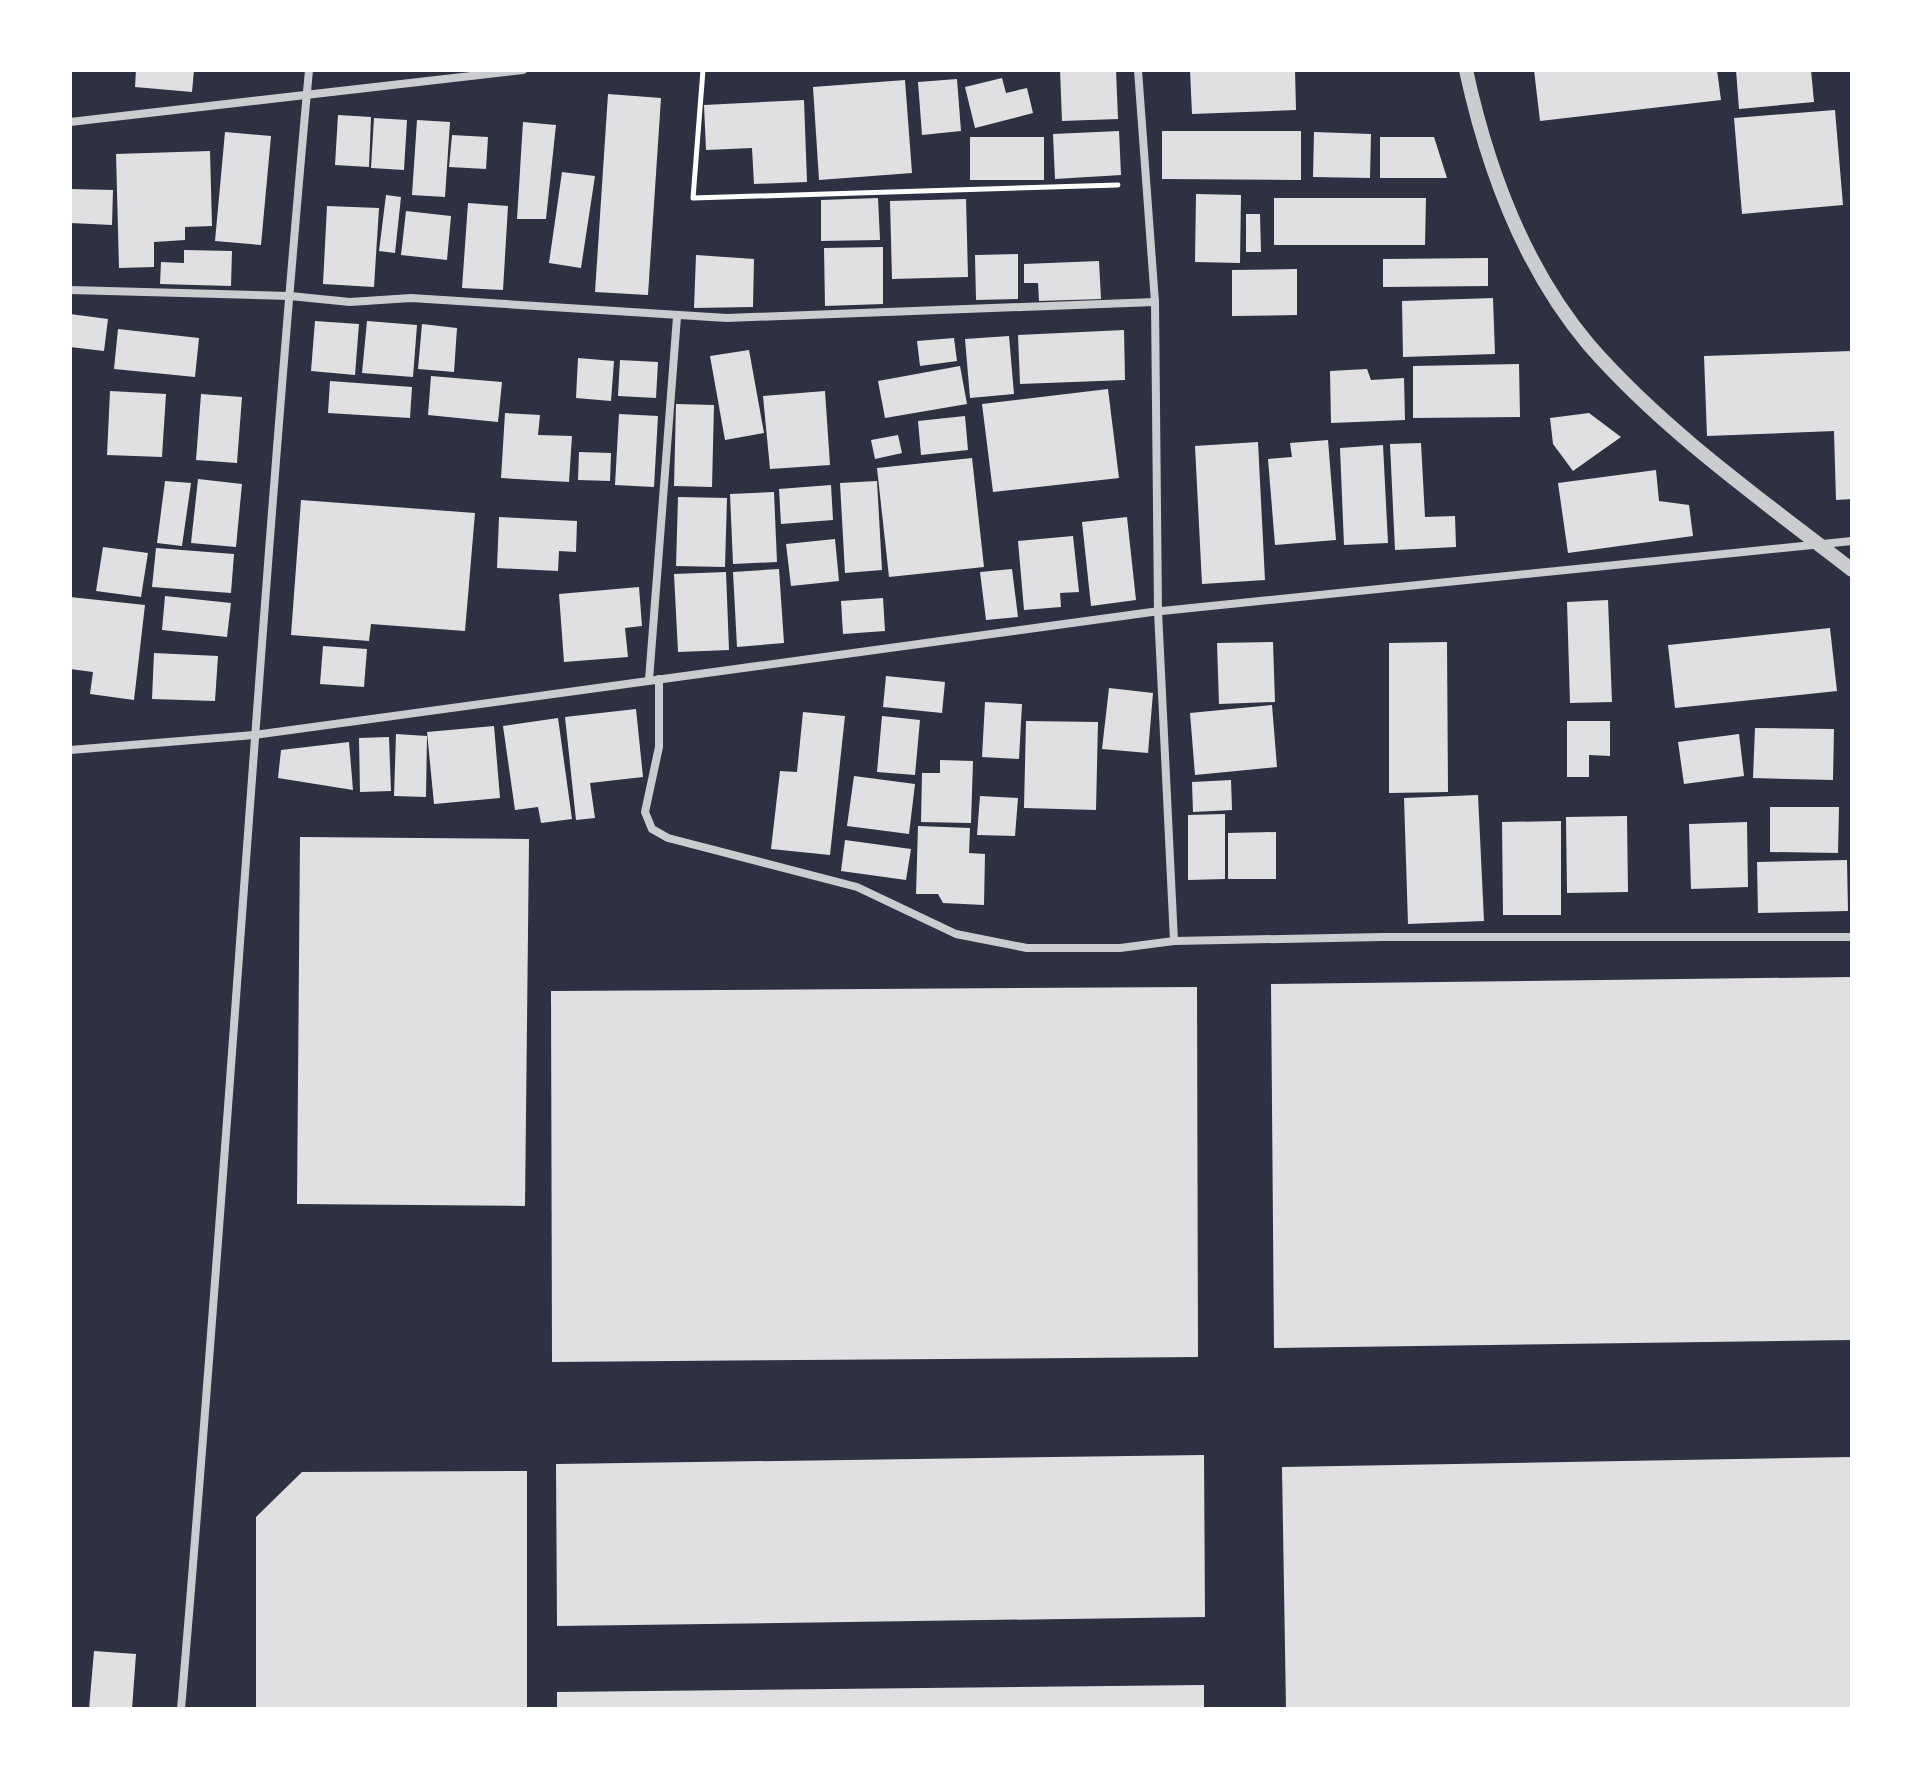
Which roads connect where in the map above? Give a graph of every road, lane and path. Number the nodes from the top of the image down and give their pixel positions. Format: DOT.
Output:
graph roads {
  1 [pos="309,70"];
  2 [pos="523,70"];
  3 [pos="703,70"];
  4 [pos="1138,70"];
  5 [pos="1466,70"];
  6 [pos="307,95"];
  7 [pos="70,122"];
  8 [pos="1147,184"];
  9 [pos="70,290"];
  10 [pos="290,296"];
  11 [pos="1155,302"];
  12 [pos="677,317"];
  13 [pos="1852,541"];
  14 [pos="1819,544"];
  15 [pos="1852,570"];
  16 [pos="1158,611"];
  17 [pos="654,680"];
  18 [pos="254,735"];
  19 [pos="70,750"];
  20 [pos="1852,937"];
  21 [pos="1174,941"];
  22 [pos="181,1709"];
  1 -- 6 [label="street"];
  2 -- 6 [label="street"];
  3 -- 8 [label="path"];
  4 -- 8 [label="street"];
  5 -- 14 [label="street"];
  6 -- 7 [label="street"];
  6 -- 10 [label="street"];
  8 -- 11 [label="street"];
  9 -- 10 [label="street"];
  10 -- 12 [label="street"];
  10 -- 18 [label="street"];
  11 -- 12 [label="street"];
  11 -- 16 [label="street"];
  12 -- 17 [label="street"];
  13 -- 14 [label="street"];
  14 -- 15 [label="street"];
  14 -- 16 [label="street"];
  16 -- 17 [label="street"];
  16 -- 21 [label="street"];
  17 -- 18 [label="street"];
  17 -- 21 [label="street"];
  18 -- 19 [label="street"];
  18 -- 22 [label="street"];
  20 -- 21 [label="street"];
}
